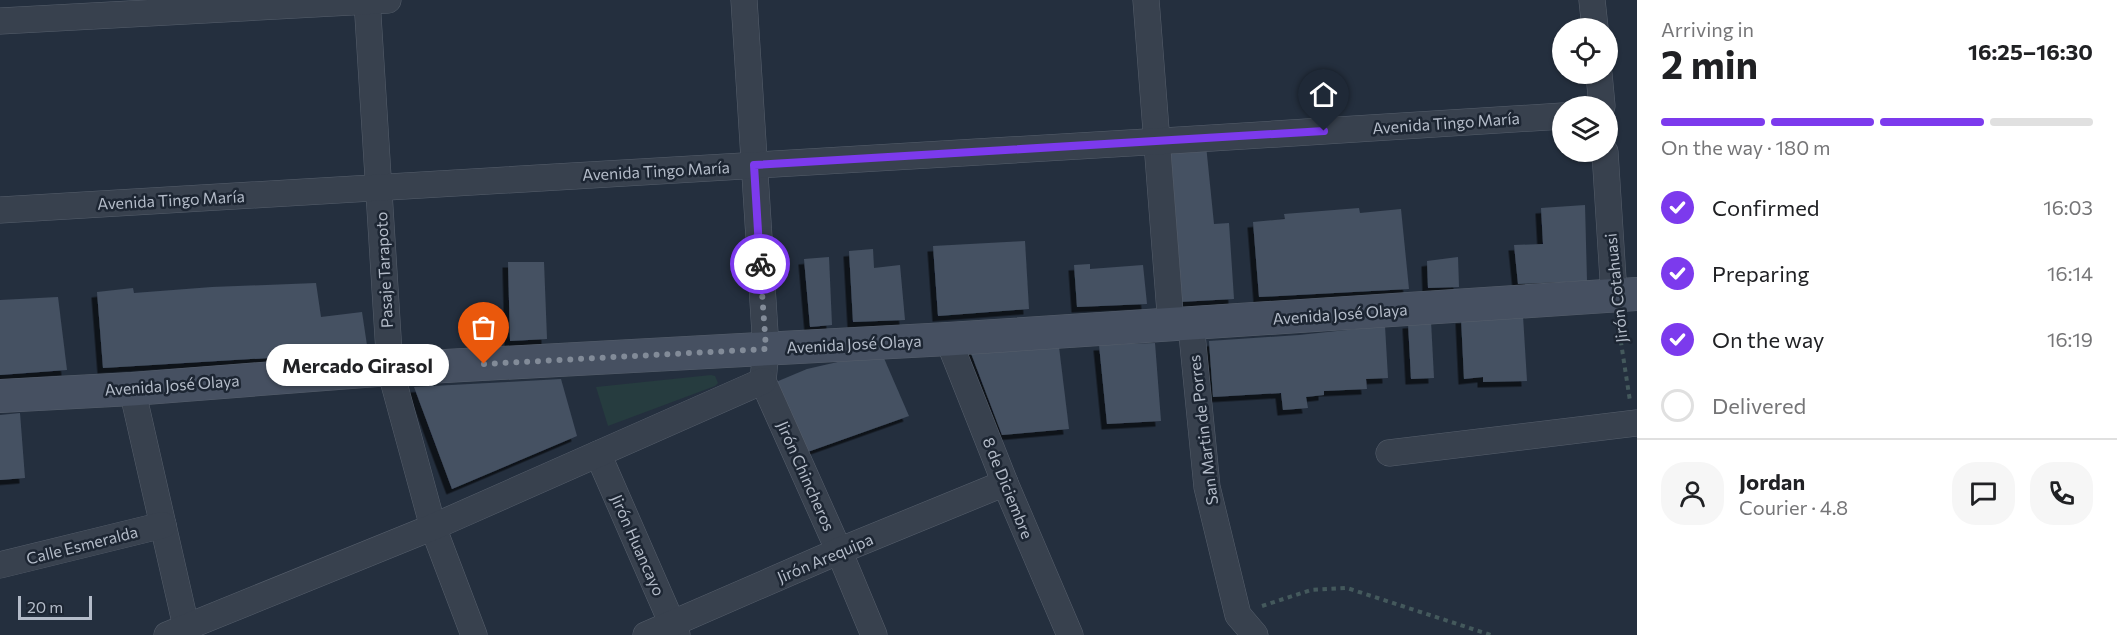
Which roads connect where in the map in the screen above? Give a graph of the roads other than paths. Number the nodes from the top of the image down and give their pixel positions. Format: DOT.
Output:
graph roads {
  1 [pos="374,0"];
  2 [pos="744,0"];
  3 [pos="1146,0"];
  4 [pos="1592,0"];
  5 [pos="1594,18"];
  6 [pos="0,21"];
  7 [pos="1552,117"];
  8 [pos="1159,142"];
  9 [pos="1606,162"];
  10 [pos="754,165"];
  11 [pos="379,188"];
  12 [pos="0,210"];
  13 [pos="1625,295"];
  14 [pos="1181,324"];
  15 [pos="948,339"];
  16 [pos="766,349"];
  17 [pos="390,369"];
  18 [pos="763,381"];
  19 [pos="132,389"];
  20 [pos="0,396"];
  21 [pos="1635,423"];
  22 [pos="1389,453"];
  23 [pos="598,454"];
  24 [pos="1005,483"];
  25 [pos="163,525"];
  26 [pos="433,527"];
  27 [pos="839,551"];
  28 [pos="0,565"];
  29 [pos="675,629"];
  30 [pos="180,632"];
  31 [pos="474,635"];
  32 [pos="646,635"];
  33 [pos="874,635"];
  34 [pos="1070,635"];
  35 [pos="1255,635"];
  1 -- 6 [label="street"];
  1 -- 11 [label="street, Pasaje Tarapoto"];
  2 -- 10 [label="street, Jirón Chincheros"];
  3 -- 8 [label="street, San Martin de Porres"];
  4 -- 5 [label="street"];
  7 -- 8 [label="street, Avenida Tingo María"];
  8 -- 10 [label="street, Avenida Tingo María"];
  8 -- 14 [label="street, San Martin de Porres"];
  9 -- 13 [label="street, Jirón Cotahuasi"];
  10 -- 11 [label="street, Avenida Tingo María"];
  10 -- 16 [label="street, Jirón Chincheros"];
  11 -- 12 [label="street, Avenida Tingo María"];
  11 -- 17 [label="street, Pasaje Tarapoto"];
  13 -- 14 [label="street, Avenida José Olaya"];
  14 -- 15 [label="street, Avenida José Olaya"];
  14 -- 35 [label="street, San Martin de Porres"];
  15 -- 16 [label="street, Avenida José Olaya"];
  15 -- 24 [label="street, 8 de Diciembre"];
  16 -- 17 [label="street, Avenida José Olaya"];
  16 -- 18 [label="street, Jirón Chincheros"];
  17 -- 19 [label="street, Avenida José Olaya"];
  17 -- 26 [label="street, Pasaje Tarapoto"];
  18 -- 23 [label="street"];
  18 -- 27 [label="street, Jirón Chincheros"];
  19 -- 20 [label="street, Avenida José Olaya"];
  19 -- 25 [label="street"];
  21 -- 22 [label="street"];
  23 -- 26 [label="street"];
  23 -- 29 [label="street, Jirón Huancayo"];
  24 -- 27 [label="street, Jirón Arequipa"];
  24 -- 34 [label="street, 8 de Diciembre"];
  25 -- 28 [label="street, Calle Esmeralda"];
  25 -- 30 [label="street"];
  26 -- 30 [label="street"];
  26 -- 31 [label="street, Pasaje Tarapoto"];
  27 -- 29 [label="street, Jirón Arequipa"];
  27 -- 33 [label="street, Jirón Chincheros"];
  29 -- 32 [label="street, Jirón Arequipa"];
}
